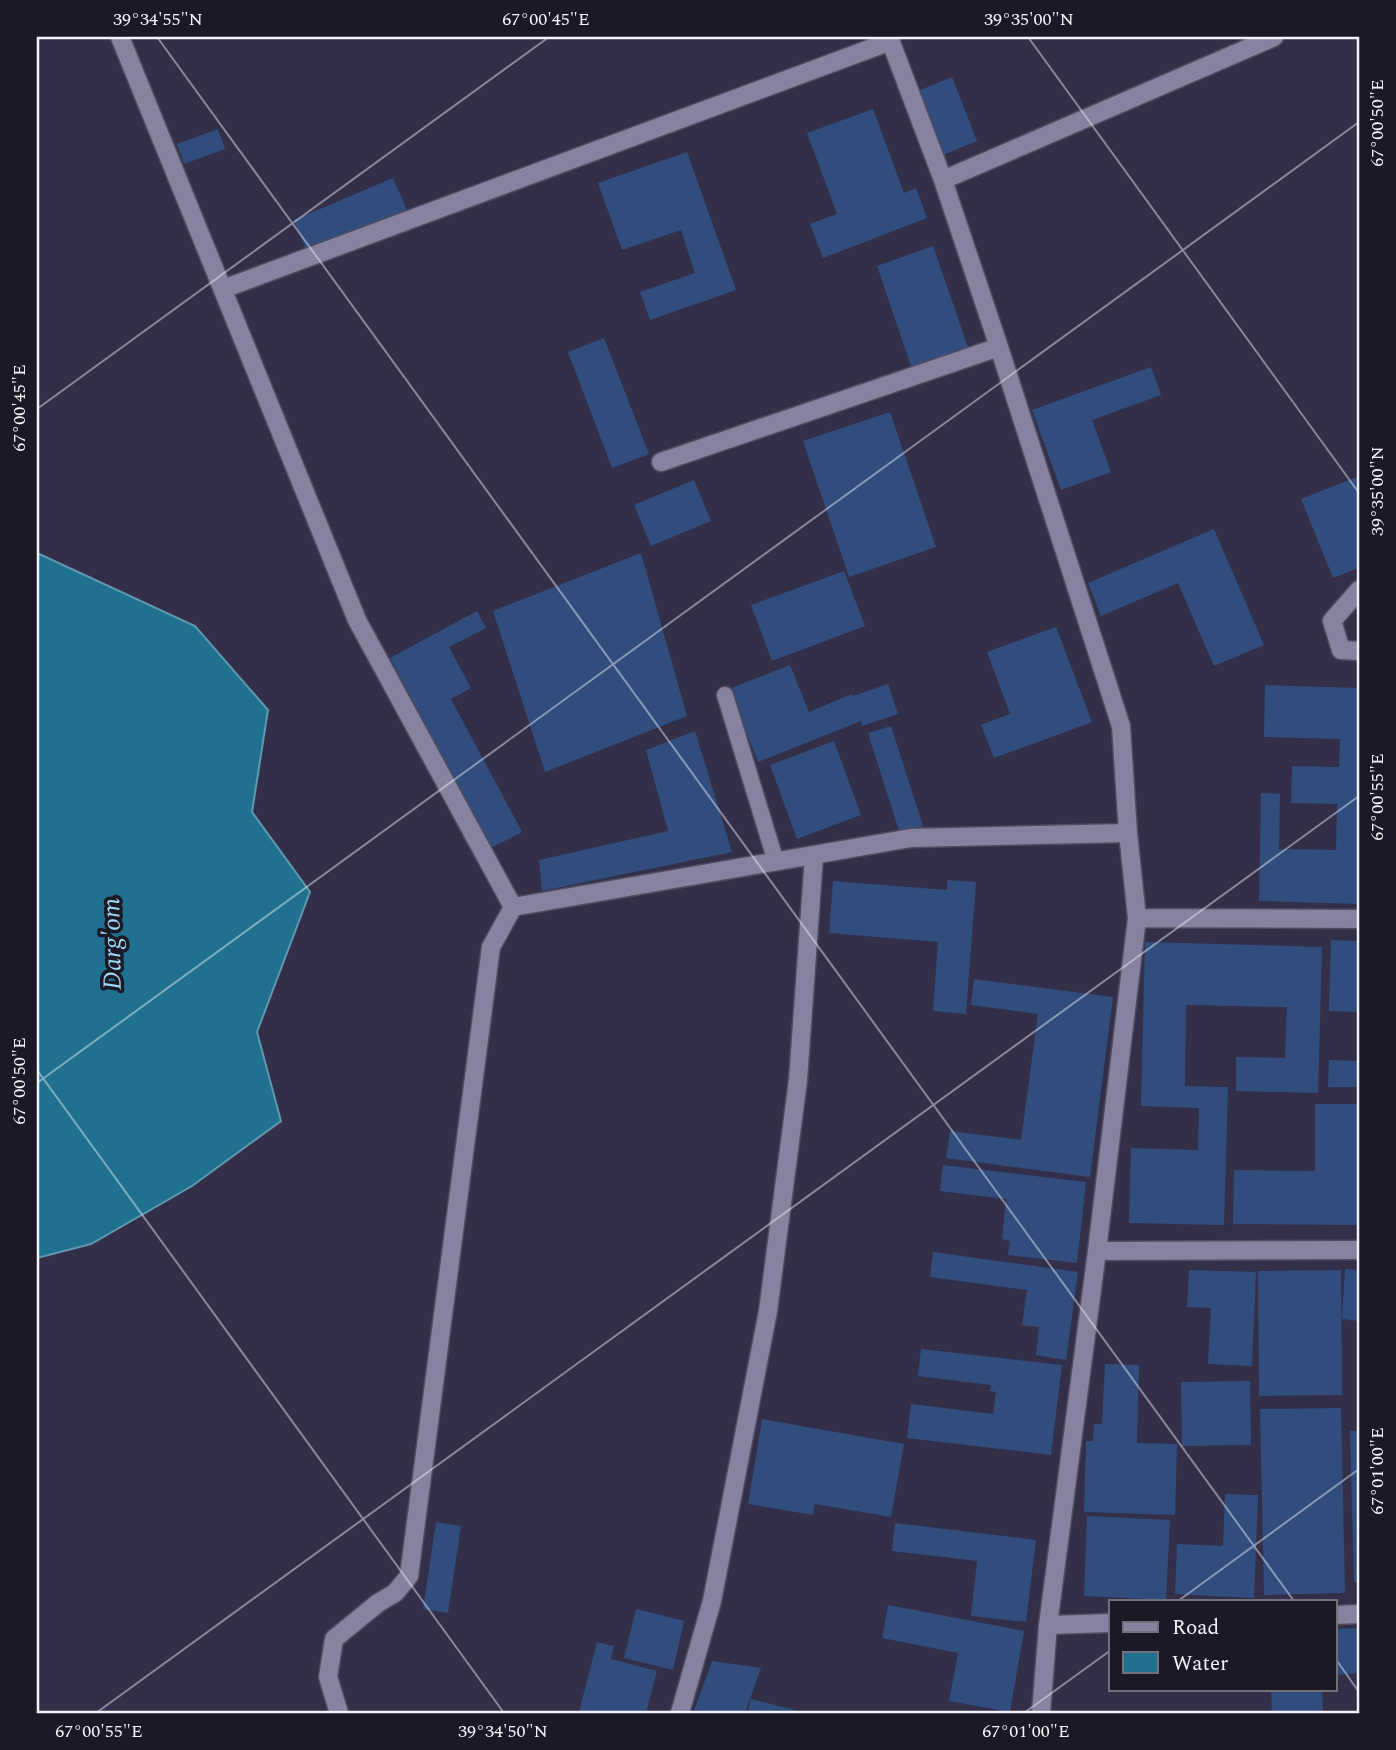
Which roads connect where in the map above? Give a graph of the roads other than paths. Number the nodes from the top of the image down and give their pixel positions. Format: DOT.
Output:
graph roads {
  1 [pos="120,37"];
  2 [pos="1274,37"];
  3 [pos="890,39"];
  4 [pos="943,180"];
  5 [pos="223,289"];
  6 [pos="999,348"];
  7 [pos="662,462"];
  8 [pos="1359,590"];
  9 [pos="1359,651"];
  10 [pos="725,695"];
  11 [pos="1128,833"];
  12 [pos="814,856"];
  13 [pos="776,862"];
  14 [pos="513,907"];
  15 [pos="1136,918"];
  16 [pos="1359,919"];
  17 [pos="1359,1250"];
  18 [pos="1097,1251"];
  19 [pos="1359,1614"];
  20 [pos="1336,1615"];
  21 [pos="1109,1623"];
  22 [pos="1048,1625"];
  23 [pos="339,1713"];
  24 [pos="680,1713"];
  25 [pos="1041,1713"];
  1 -- 5 [label="street"];
  2 -- 4 [label="street"];
  3 -- 4 [label="street"];
  3 -- 5 [label="street"];
  4 -- 6 [label="street"];
  5 -- 14 [label="street"];
  6 -- 7 [label="street"];
  6 -- 11 [label="street"];
  8 -- 9 [label="street"];
  10 -- 13 [label="lane"];
  11 -- 12 [label="street"];
  11 -- 15 [label="street"];
  12 -- 13 [label="street"];
  12 -- 24 [label="street"];
  13 -- 14 [label="street"];
  14 -- 23 [label="street"];
  15 -- 16 [label="street"];
  15 -- 18 [label="street"];
  17 -- 18 [label="street"];
  18 -- 22 [label="street"];
  19 -- 20 [label="street"];
  21 -- 22 [label="street"];
  22 -- 25 [label="street"];
}
